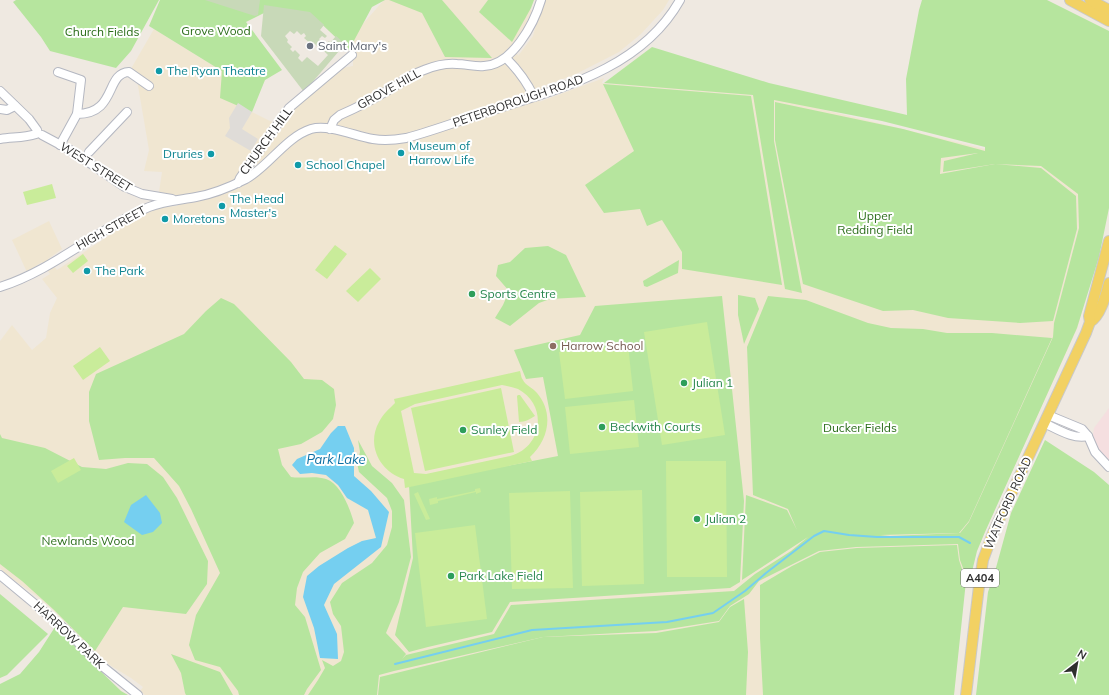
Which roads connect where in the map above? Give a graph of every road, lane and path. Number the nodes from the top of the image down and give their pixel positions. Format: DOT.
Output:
graph roads {
  1 [pos="541,0"];
  2 [pos="680,0"];
  3 [pos="1070,0"];
  4 [pos="1090,0"];
  5 [pos="1109,10"];
  6 [pos="1109,21"];
  7 [pos="352,56"];
  8 [pos="506,58"];
  9 [pos="58,72"];
  10 [pos="149,86"];
  11 [pos="0,91"];
  12 [pos="534,97"];
  13 [pos="15,106"];
  14 [pos="0,109"];
  15 [pos="127,112"];
  16 [pos="77,114"];
  17 [pos="330,129"];
  18 [pos="38,133"];
  19 [pos="0,139"];
  20 [pos="60,145"];
  21 [pos="86,156"];
  22 [pos="238,183"];
  23 [pos="174,201"];
  24 [pos="1109,241"];
  25 [pos="1106,263"];
  26 [pos="1109,283"];
  27 [pos="0,287"];
  28 [pos="1090,322"];
  29 [pos="1046,419"];
  30 [pos="1109,467"];
  31 [pos="0,575"];
  32 [pos="138,695"];
  33 [pos="966,695"];
  1 -- 8 [label="street, GROVE HILL"];
  2 -- 12 [label="street, PETERBOROUGH ROAD"];
  3 -- 6 [label="main road"];
  4 -- 5 [label="main road"];
  7 -- 22 [label="street, CHURCH HILL"];
  8 -- 12 [label="street"];
  8 -- 17 [label="street, GROVE HILL"];
  9 -- 16 [label="street"];
  10 -- 16 [label="street"];
  11 -- 13 [label="street, WEST STREET"];
  12 -- 17 [label="street, PETERBOROUGH ROAD"];
  13 -- 14 [label="street"];
  13 -- 18 [label="street, WEST STREET"];
  15 -- 21 [label="street"];
  16 -- 20 [label="street"];
  17 -- 22 [label="street, HIGH STREET"];
  18 -- 19 [label="street"];
  18 -- 20 [label="street, WEST STREET"];
  20 -- 21 [label="street, WEST STREET"];
  21 -- 23 [label="street, WEST STREET"];
  22 -- 23 [label="street, HIGH STREET"];
  23 -- 27 [label="street, HIGH STREET"];
  24 -- 25 [label="main road, WATFORD ROAD / A404"];
  25 -- 28 [label="main road, WATFORD ROAD / A404"];
  26 -- 28 [label="main road, WATFORD ROAD / A404"];
  28 -- 29 [label="main road, WATFORD ROAD / A404"];
  29 -- 30 [label="street"];
  29 -- 33 [label="main road, WATFORD ROAD / A404"];
  31 -- 32 [label="street, HARROW PARK"];
}
